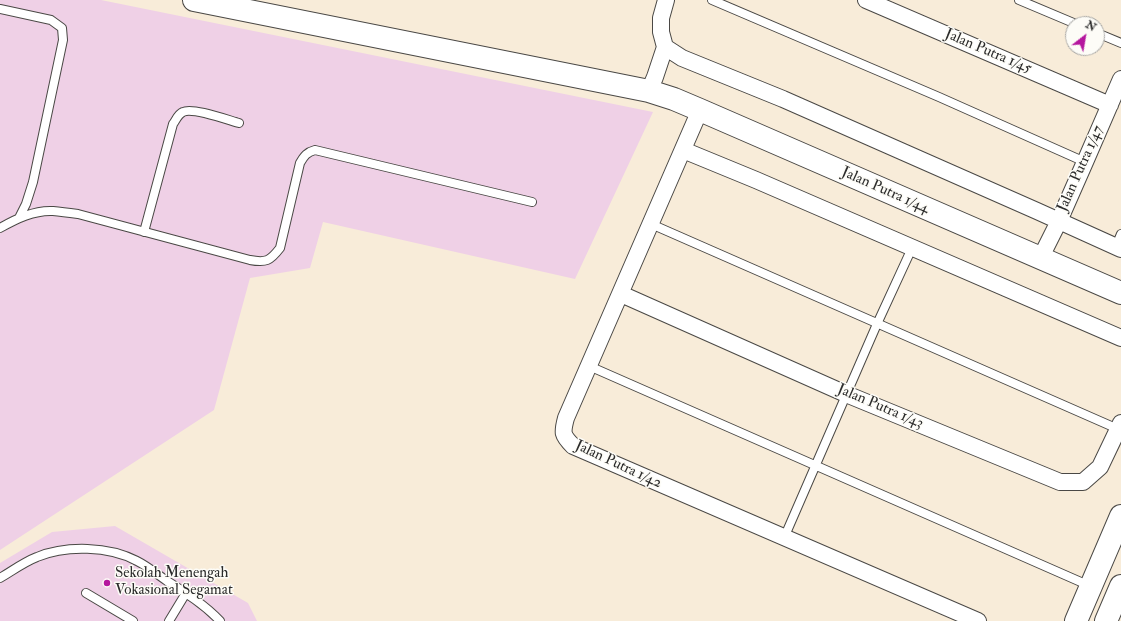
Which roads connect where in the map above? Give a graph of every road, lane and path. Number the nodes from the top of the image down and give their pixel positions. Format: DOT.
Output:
graph roads {
  1 [pos="194,0"];
  2 [pos="666,0"];
  3 [pos="712,0"];
  4 [pos="866,0"];
  5 [pos="1020,0"];
  6 [pos="0,9"];
  7 [pos="1065,19"];
  8 [pos="1105,36"];
  9 [pos="1121,43"];
  10 [pos="665,47"];
  11 [pos="1121,79"];
  12 [pos="649,91"];
  13 [pos="1110,105"];
  14 [pos="700,110"];
  15 [pos="239,123"];
  16 [pos="683,150"];
  17 [pos="1085,162"];
  18 [pos="532,202"];
  19 [pos="19,218"];
  20 [pos="1059,221"];
  21 [pos="650,224"];
  22 [pos="0,228"];
  23 [pos="144,232"];
  24 [pos="1119,243"];
  25 [pos="912,248"];
  26 [pos="1040,259"];
  27 [pos="1121,293"];
  28 [pos="621,294"];
  29 [pos="877,324"];
  30 [pos="1121,338"];
  31 [pos="589,366"];
  32 [pos="846,394"];
  33 [pos="1120,426"];
  34 [pos="815,465"];
  35 [pos="1121,516"];
  36 [pos="784,538"];
  37 [pos="0,578"];
  38 [pos="1091,586"];
  39 [pos="1121,586"];
  40 [pos="86,593"];
  41 [pos="186,593"];
  42 [pos="133,621"];
  43 [pos="169,621"];
  44 [pos="220,621"];
  45 [pos="978,621"];
  46 [pos="1076,621"];
  47 [pos="1106,621"];
  1 -- 12 [label="street, Jalan Putra 1/44"];
  2 -- 10 [label="street"];
  3 -- 17 [label="lane"];
  4 -- 13 [label="street, Jalan Putra 1/45"];
  5 -- 7 [label="lane"];
  6 -- 19 [label="lane"];
  8 -- 9 [label="lane"];
  10 -- 12 [label="street"];
  10 -- 20 [label="street"];
  11 -- 13 [label="street, Jalan Putra 1/47"];
  12 -- 14 [label="street, Jalan Putra 1/44"];
  13 -- 17 [label="street, Jalan Putra 1/47"];
  14 -- 16 [label="street, Jalan Putra 1/42"];
  14 -- 26 [label="street, Jalan Putra 1/44"];
  15 -- 23 [label="lane"];
  16 -- 21 [label="street, Jalan Putra 1/42"];
  16 -- 25 [label="street"];
  17 -- 20 [label="street, Jalan Putra 1/47"];
  18 -- 23 [label="lane"];
  19 -- 22 [label="lane"];
  19 -- 23 [label="lane"];
  20 -- 24 [label="street"];
  20 -- 26 [label="street, Jalan Putra 1/47"];
  21 -- 28 [label="street, Jalan Putra 1/42"];
  21 -- 29 [label="lane"];
  25 -- 29 [label="lane"];
  25 -- 30 [label="street"];
  26 -- 27 [label="street, Jalan Putra 1/44"];
  28 -- 31 [label="street, Jalan Putra 1/42"];
  28 -- 32 [label="street, Jalan Putra 1/43"];
  29 -- 32 [label="lane"];
  29 -- 33 [label="lane"];
  31 -- 34 [label="lane"];
  31 -- 36 [label="street, Jalan Putra 1/42"];
  32 -- 33 [label="street, Jalan Putra 1/43"];
  32 -- 34 [label="lane"];
  34 -- 36 [label="lane"];
  34 -- 38 [label="lane"];
  35 -- 38 [label="street"];
  36 -- 45 [label="street, Jalan Putra 1/42"];
  37 -- 41 [label="lane"];
  38 -- 46 [label="street"];
  39 -- 47 [label="street"];
  40 -- 42 [label="lane"];
  41 -- 43 [label="lane"];
  41 -- 44 [label="lane"];
}
